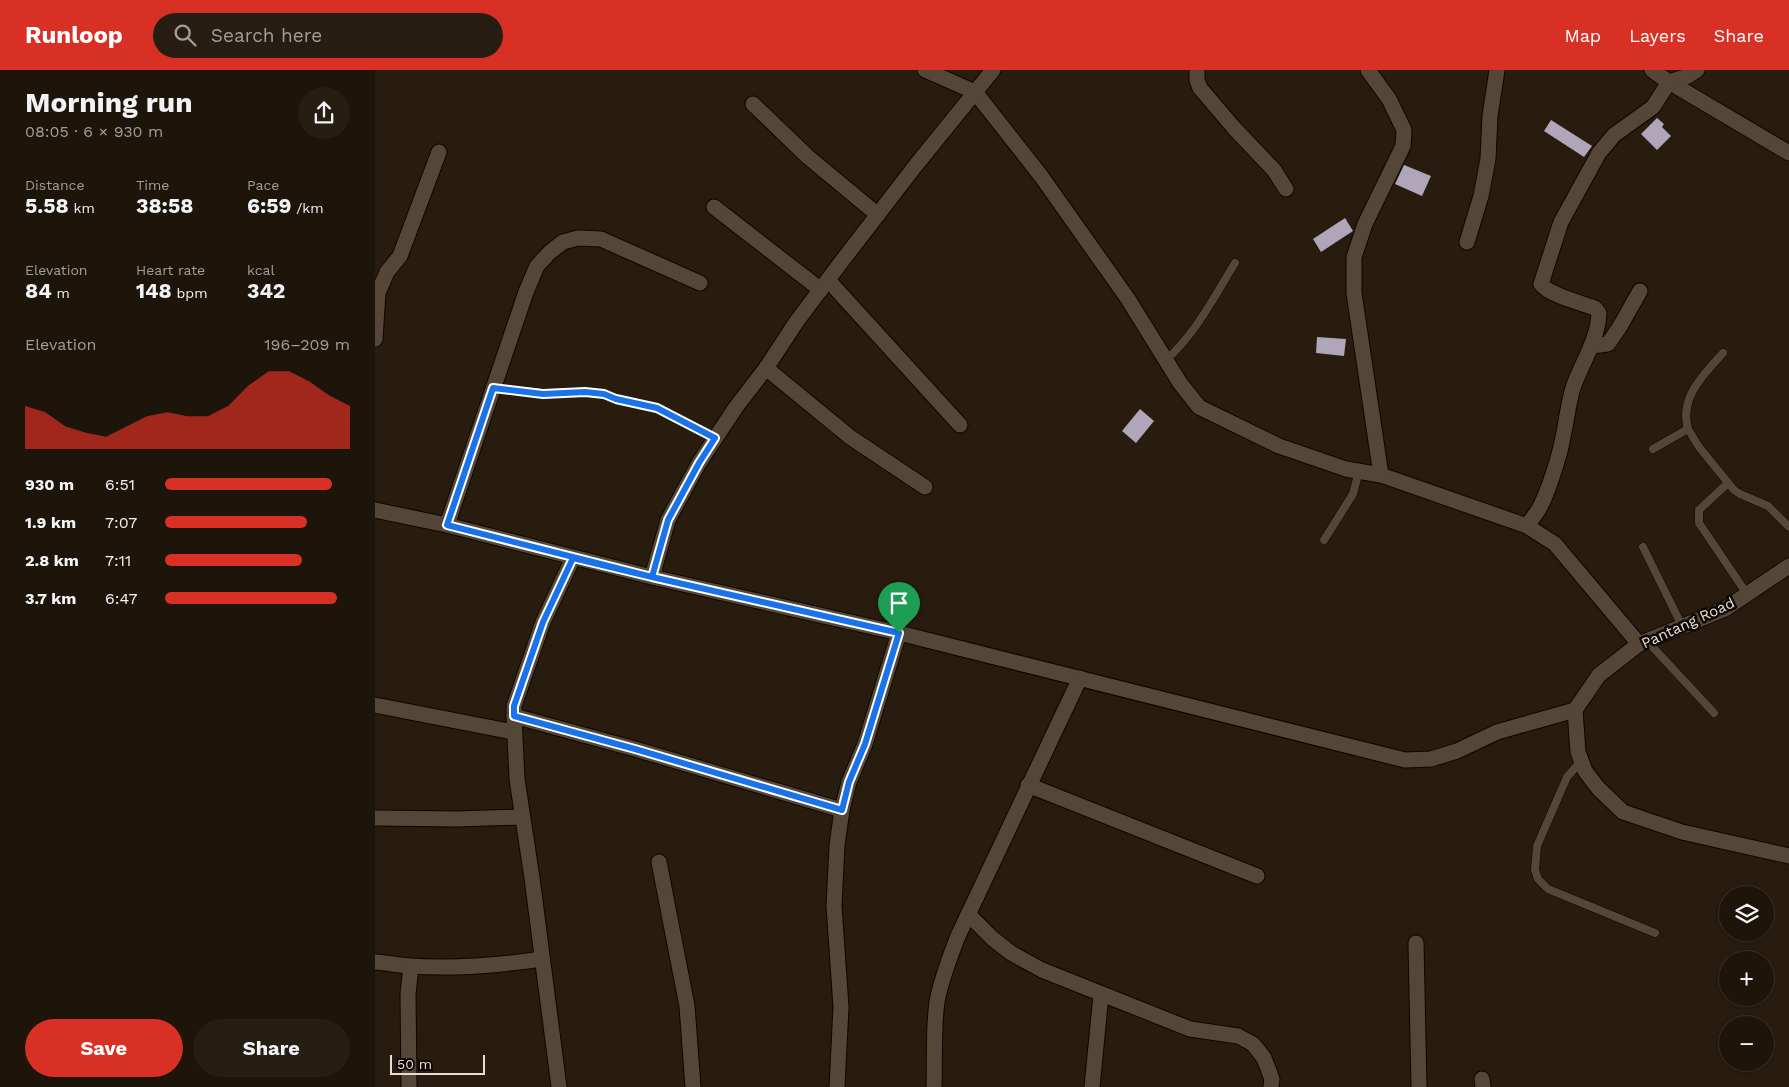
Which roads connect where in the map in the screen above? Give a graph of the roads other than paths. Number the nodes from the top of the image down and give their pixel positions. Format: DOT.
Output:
graph roads {
  1 [pos="925,70"];
  2 [pos="993,70"];
  3 [pos="1197,70"];
  4 [pos="1369,70"];
  5 [pos="1497,70"];
  6 [pos="1652,70"];
  7 [pos="1697,70"];
  8 [pos="1669,82"];
  9 [pos="975,92"];
  10 [pos="753,104"];
  11 [pos="439,152"];
  12 [pos="1789,153"];
  13 [pos="1286,189"];
  14 [pos="714,207"];
  15 [pos="877,215"];
  16 [pos="1467,242"];
  17 [pos="1235,263"];
  18 [pos="699,283"];
  19 [pos="825,285"];
  20 [pos="1640,291"];
  21 [pos="375,339"];
  22 [pos="1591,346"];
  23 [pos="1723,353"];
  24 [pos="1166,360"];
  25 [pos="766,368"];
  26 [pos="493,388"];
  27 [pos="960,425"];
  28 [pos="1688,429"];
  29 [pos="715,438"];
  30 [pos="1653,449"];
  31 [pos="1359,471"];
  32 [pos="1381,475"];
  33 [pos="1728,483"];
  34 [pos="925,487"];
  35 [pos="375,510"];
  36 [pos="447,525"];
  37 [pos="1527,526"];
  38 [pos="1789,527"];
  39 [pos="1324,540"];
  40 [pos="1643,547"];
  41 [pos="573,558"];
  42 [pos="1789,566"];
  43 [pos="652,577"];
  44 [pos="1747,594"];
  45 [pos="1682,626"];
  46 [pos="899,633"];
  47 [pos="1643,642"];
  48 [pos="1080,678"];
  49 [pos="375,705"];
  50 [pos="1575,710"];
  51 [pos="1713,713"];
  52 [pos="514,716"];
  53 [pos="513,732"];
  54 [pos="1581,761"];
  55 [pos="1029,786"];
  56 [pos="842,810"];
  57 [pos="522,817"];
  58 [pos="375,818"];
  59 [pos="1789,856"];
  60 [pos="659,862"];
  61 [pos="1257,876"];
  62 [pos="968,914"];
  63 [pos="1655,933"];
  64 [pos="1416,943"];
  65 [pos="542,958"];
  66 [pos="375,962"];
  67 [pos="411,966"];
  68 [pos="1101,995"];
  69 [pos="409,1087"];
  70 [pos="559,1087"];
  71 [pos="693,1087"];
  72 [pos="837,1087"];
  73 [pos="934,1087"];
  74 [pos="1092,1087"];
  75 [pos="1271,1087"];
  76 [pos="1419,1087"];
  1 -- 9 [label="street"];
  2 -- 9 [label="street"];
  3 -- 13 [label="street"];
  4 -- 32 [label="street"];
  5 -- 16 [label="street"];
  6 -- 8 [label="street"];
  7 -- 8 [label="street"];
  8 -- 12 [label="street"];
  8 -- 22 [label="street"];
  9 -- 15 [label="street"];
  9 -- 24 [label="street"];
  10 -- 15 [label="street"];
  11 -- 21 [label="street"];
  14 -- 19 [label="street"];
  15 -- 19 [label="street"];
  17 -- 24 [label="lane"];
  18 -- 26 [label="street"];
  19 -- 25 [label="street"];
  19 -- 27 [label="street"];
  20 -- 22 [label="street"];
  22 -- 37 [label="street"];
  23 -- 28 [label="lane"];
  24 -- 31 [label="street"];
  25 -- 29 [label="street"];
  25 -- 34 [label="street"];
  26 -- 29 [label="lane"];
  26 -- 36 [label="street"];
  28 -- 30 [label="lane"];
  28 -- 33 [label="lane"];
  29 -- 43 [label="street"];
  31 -- 32 [label="street"];
  31 -- 39 [label="lane"];
  32 -- 37 [label="street"];
  33 -- 38 [label="lane"];
  33 -- 44 [label="lane"];
  35 -- 36 [label="street"];
  36 -- 41 [label="street"];
  37 -- 47 [label="street"];
  40 -- 45 [label="lane"];
  41 -- 43 [label="street"];
  41 -- 52 [label="street"];
  42 -- 44 [label="street, Pantang Road"];
  43 -- 46 [label="street"];
  44 -- 45 [label="street, Pantang Road"];
  45 -- 47 [label="street, Pantang Road"];
  46 -- 48 [label="street"];
  46 -- 56 [label="street"];
  47 -- 50 [label="street, Pantang Road"];
  47 -- 51 [label="lane"];
  48 -- 50 [label="street"];
  48 -- 55 [label="street"];
  49 -- 53 [label="street"];
  50 -- 54 [label="street"];
  52 -- 53 [label="street"];
  52 -- 56 [label="street"];
  53 -- 57 [label="street"];
  54 -- 59 [label="street"];
  54 -- 63 [label="lane"];
  55 -- 61 [label="street"];
  55 -- 62 [label="street"];
  56 -- 72 [label="street"];
  57 -- 58 [label="street"];
  57 -- 65 [label="street"];
  60 -- 71 [label="street"];
  62 -- 68 [label="street"];
  62 -- 73 [label="street"];
  64 -- 76 [label="street"];
  65 -- 67 [label="street"];
  65 -- 70 [label="street"];
  66 -- 67 [label="street"];
  67 -- 69 [label="street"];
  68 -- 74 [label="street"];
  68 -- 75 [label="street"];
}
